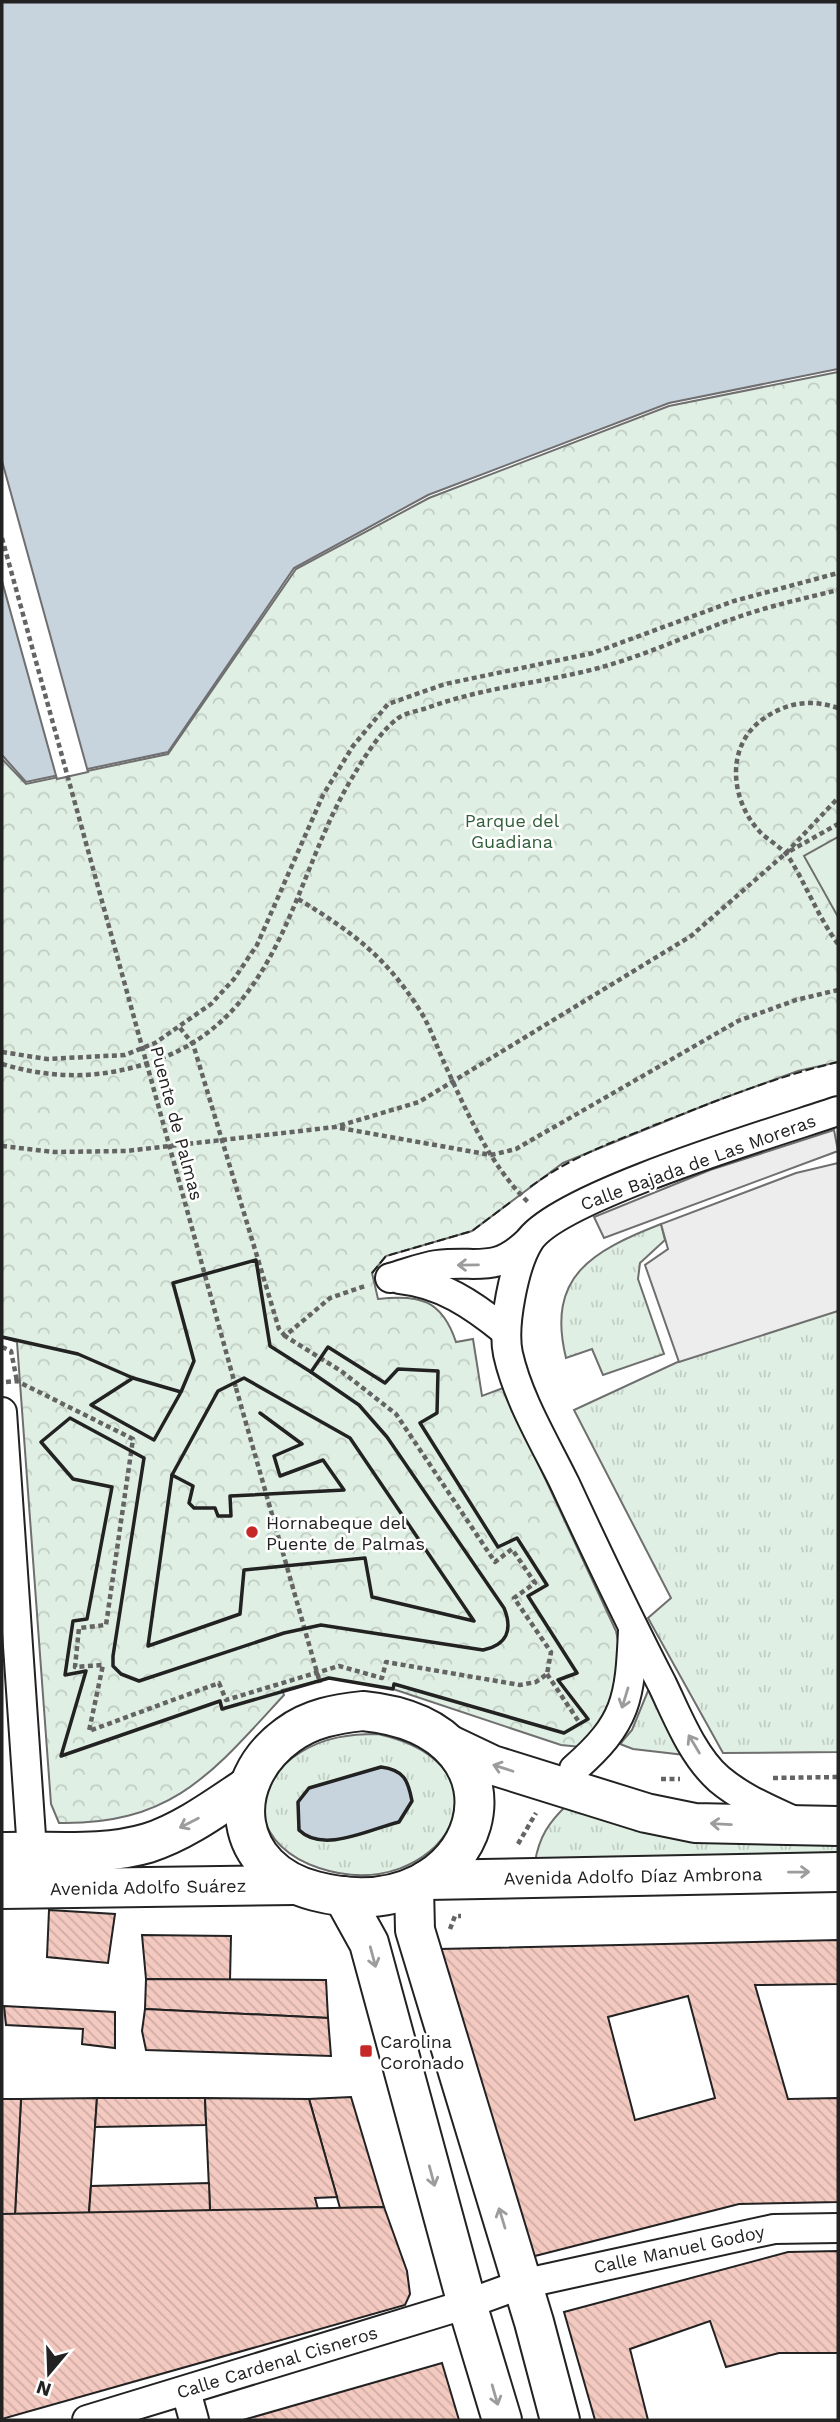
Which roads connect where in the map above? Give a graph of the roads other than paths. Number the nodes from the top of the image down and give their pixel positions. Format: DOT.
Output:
graph roads {
  1 [pos="838,1111"];
  2 [pos="528,1241"];
  3 [pos="505,1331"];
  4 [pos="2,1412"];
  5 [pos="633,1630"];
  6 [pos="452,1746"];
  7 [pos="574,1769"];
  8 [pos="247,1787"];
  9 [pos="822,1826"];
  10 [pos="17,1851"];
  11 [pos="838,1872"];
  12 [pos="420,1884"];
  13 [pos="294,1885"];
  14 [pos="2,1889"];
  15 [pos="343,1896"];
  16 [pos="838,2228"];
  17 [pos="522,2284"];
  18 [pos="467,2304"];
  19 [pos="186,2391"];
  20 [pos="87,2420"];
  21 [pos="194,2420"];
  22 [pos="502,2420"];
  23 [pos="560,2420"];
  1 -- 2 [label="street, Calle Bajada de Las Moreras"];
  2 -- 3 [label="street, Calle Bajada de Las Moreras"];
  2 -- 3 [label="street, Calle Bajada de Las Moreras, one-way"];
  3 -- 5 [label="street, Calle Bajada de Las Moreras"];
  4 -- 10 [label="street"];
  5 -- 7 [label="street, Calle Bajada de Las Moreras, one-way"];
  9 -- 5 [label="street, Calle Bajada de Las Moreras, one-way"];
  6 -- 8 [label="main road"];
  9 -- 6 [label="main road, one-way"];
  6 -- 12 [label="main road"];
  8 -- 10 [label="main road, Avenida Adolfo Suárez, one-way"];
  8 -- 13 [label="main road"];
  12 -- 11 [label="main road, Avenida Adolfo Díaz Ambrona, one-way"];
  12 -- 15 [label="main road"];
  17 -- 12 [label="main road, one-way"];
  13 -- 14 [label="main road, Avenida Adolfo Suárez"];
  13 -- 15 [label="main road"];
  15 -- 18 [label="main road, one-way"];
  16 -- 17 [label="street, Calle Manuel Godoy"];
  17 -- 18 [label="street, Calle Manuel Godoy"];
  17 -- 23 [label="main road"];
  18 -- 19 [label="street, Calle Cardenal Cisneros"];
  18 -- 22 [label="main road, one-way"];
  19 -- 20 [label="street, Calle Cardenal Cisneros"];
  19 -- 21 [label="street"];
}
